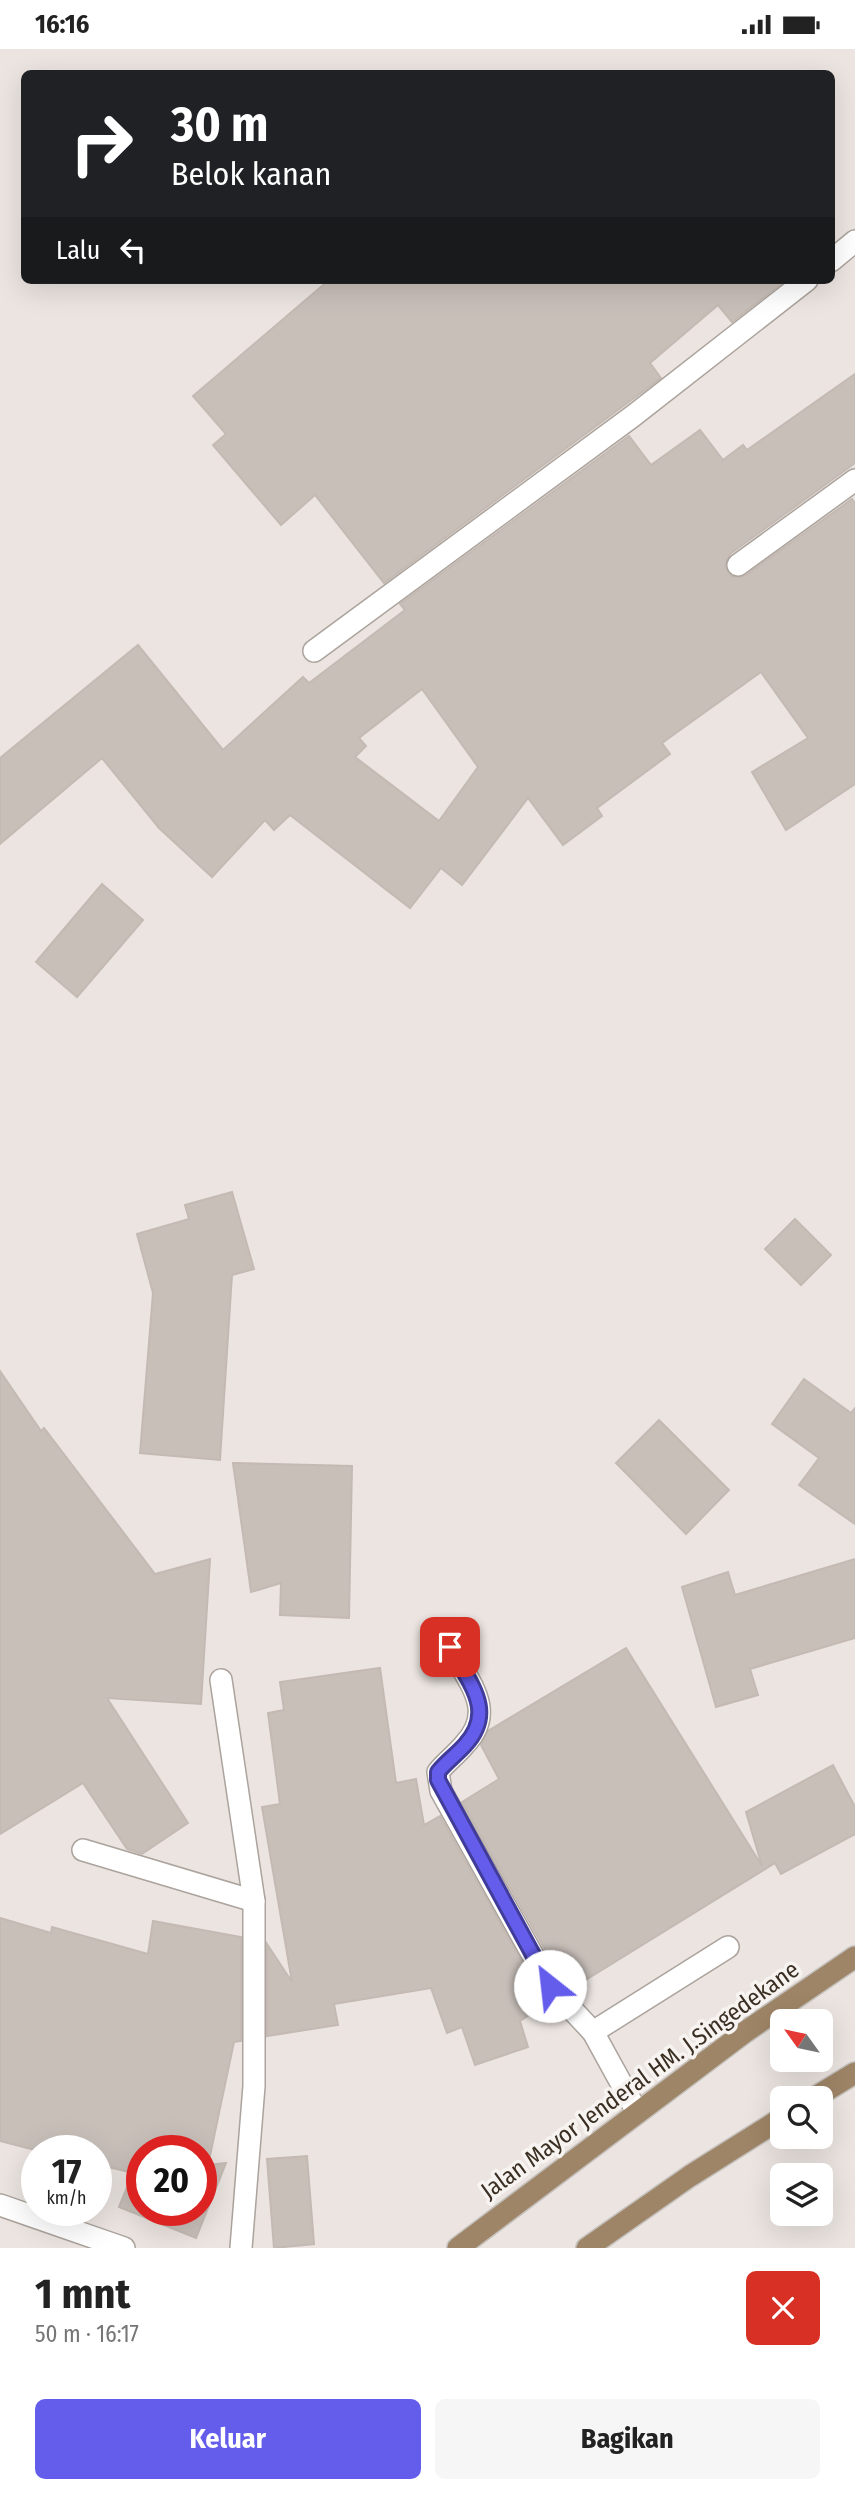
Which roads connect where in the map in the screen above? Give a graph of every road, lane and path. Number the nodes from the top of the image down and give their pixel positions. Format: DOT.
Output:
graph roads {
  1 [pos="855,241"];
  2 [pos="835,258"];
  3 [pos="802,284"];
  4 [pos="855,479"];
  5 [pos="738,565"];
  6 [pos="314,651"];
  7 [pos="450,1647"];
  8 [pos="221,1680"];
  9 [pos="83,1850"];
  10 [pos="254,1901"];
  11 [pos="728,1947"];
  12 [pos="855,1957"];
  13 [pos="593,2032"];
  14 [pos="855,2073"];
  15 [pos="833,2086"];
  16 [pos="637,2112"];
  17 [pos="770,2126"];
  18 [pos="0,2205"];
  19 [pos="124,2248"];
  20 [pos="242,2248"];
  21 [pos="457,2248"];
  22 [pos="587,2248"];
  1 -- 2 [label="street"];
  3 -- 6 [label="street"];
  4 -- 5 [label="street"];
  7 -- 13 [label="street"];
  8 -- 10 [label="street"];
  9 -- 10 [label="street"];
  10 -- 20 [label="street"];
  11 -- 13 [label="street"];
  12 -- 16 [label="main road, Jalan Mayor Jenderal HM. J.Singedekane"];
  13 -- 16 [label="street"];
  14 -- 15 [label="main road"];
  16 -- 21 [label="main road, Jalan Mayor Jenderal HM. J.Singedekane"];
  17 -- 22 [label="main road"];
  18 -- 19 [label="street"];
}
